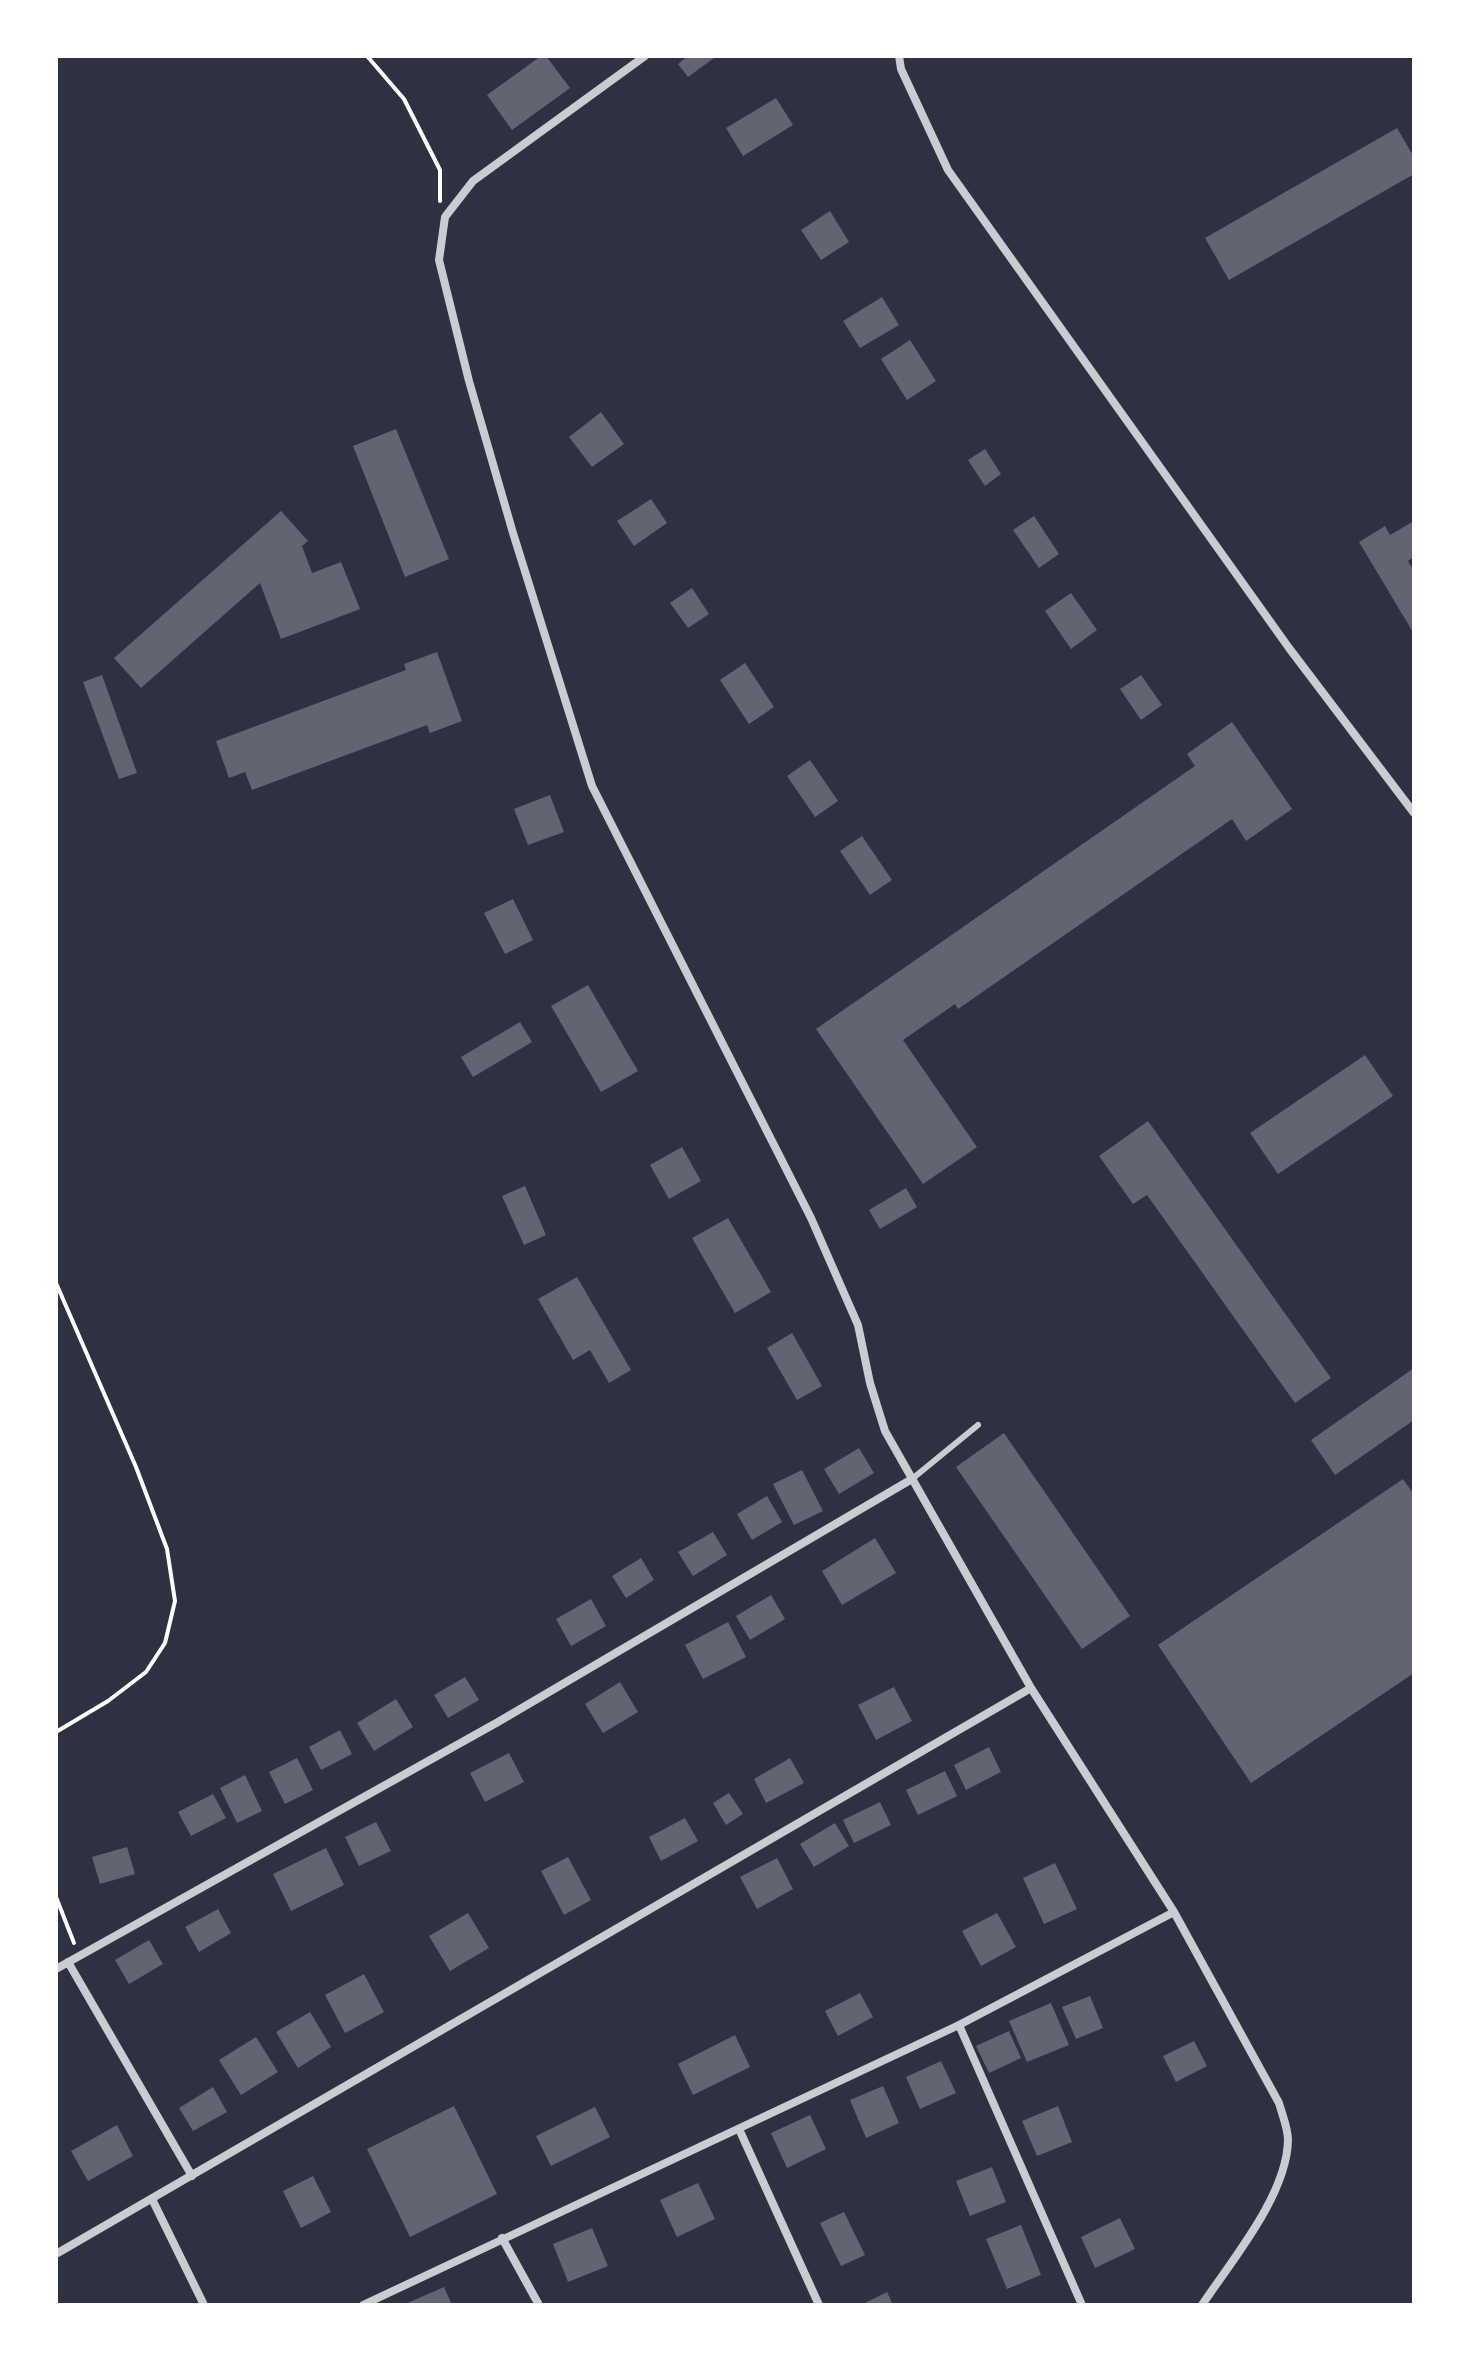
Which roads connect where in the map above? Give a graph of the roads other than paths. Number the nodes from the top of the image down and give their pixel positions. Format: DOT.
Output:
graph roads {
  1 [pos="645,56"];
  2 [pos="899,56"];
  3 [pos="1414,813"];
  4 [pos="978,1425"];
  5 [pos="912,1479"];
  6 [pos="1031,1688"];
  7 [pos="1174,1912"];
  8 [pos="68,1962"];
  9 [pos="56,1969"];
  10 [pos="959,2025"];
  11 [pos="739,2129"];
  12 [pos="192,2176"];
  13 [pos="152,2199"];
  14 [pos="502,2238"];
  15 [pos="56,2254"];
  16 [pos="204,2305"];
  17 [pos="363,2305"];
  18 [pos="539,2305"];
  19 [pos="819,2305"];
  20 [pos="1082,2305"];
  21 [pos="1202,2305"];
  1 -- 5 [label="street"];
  2 -- 3 [label="street"];
  4 -- 5 [label="lane"];
  5 -- 6 [label="street"];
  5 -- 8 [label="street"];
  6 -- 7 [label="street"];
  6 -- 12 [label="street"];
  7 -- 10 [label="street"];
  7 -- 21 [label="street"];
  8 -- 9 [label="street"];
  8 -- 12 [label="street"];
  10 -- 11 [label="street"];
  10 -- 20 [label="street"];
  11 -- 14 [label="street"];
  11 -- 19 [label="street"];
  12 -- 13 [label="street"];
  13 -- 15 [label="street"];
  13 -- 16 [label="street"];
  14 -- 17 [label="street"];
  14 -- 18 [label="street"];
}
